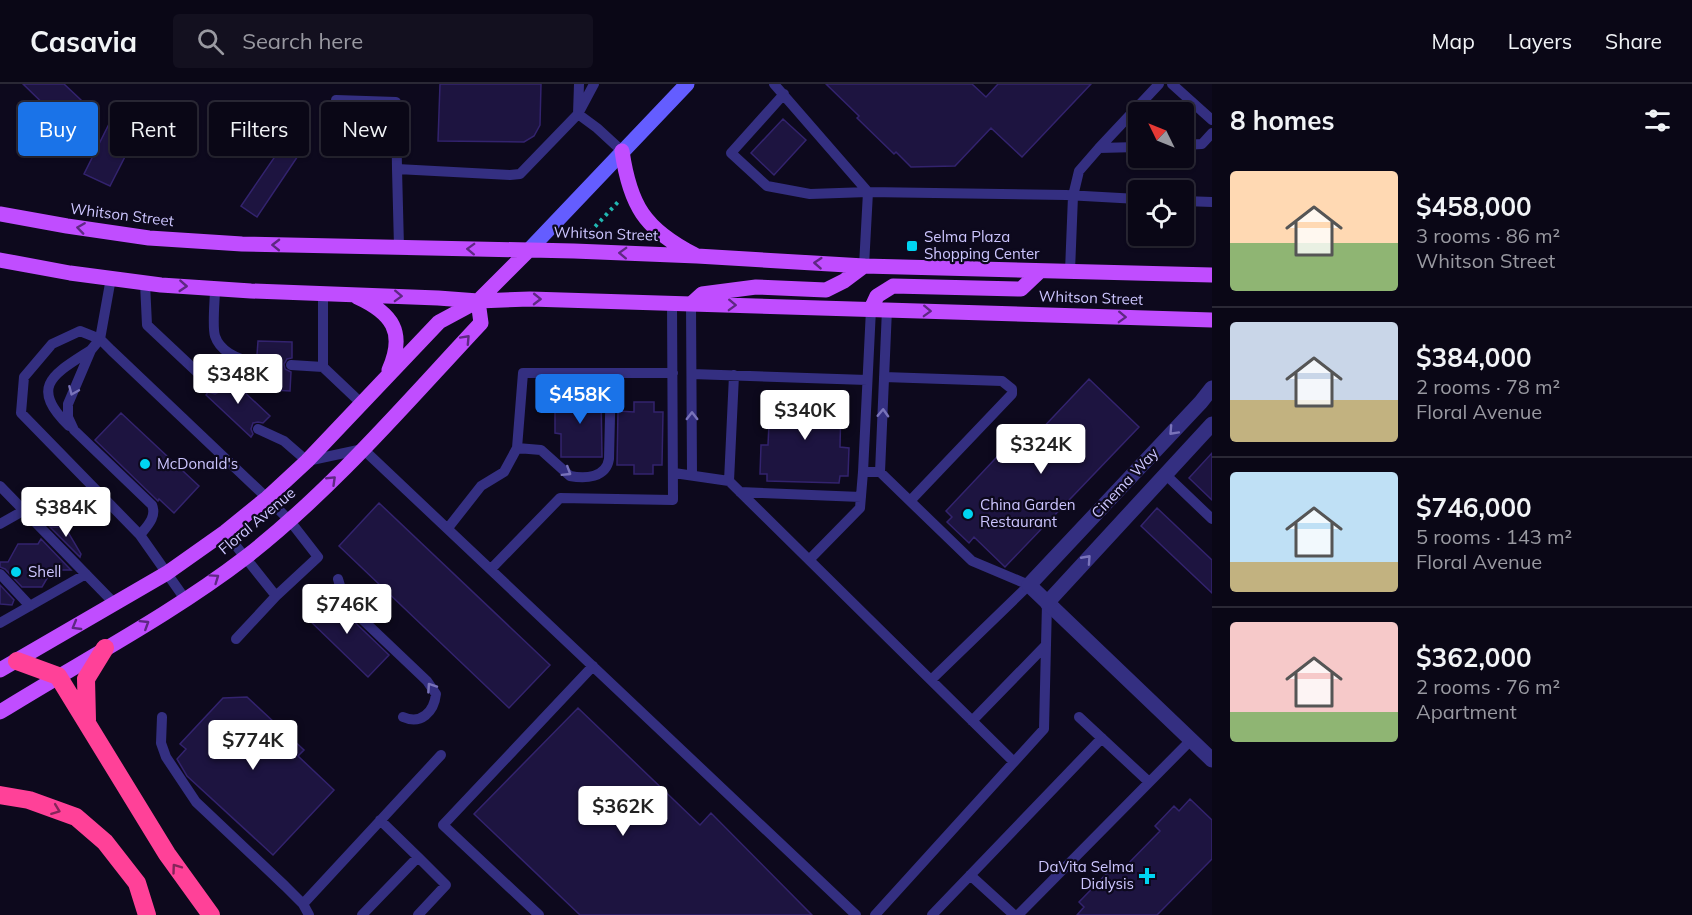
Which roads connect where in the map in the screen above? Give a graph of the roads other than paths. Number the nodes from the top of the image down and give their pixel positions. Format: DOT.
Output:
graph roads {
  1 [pos="579,84"];
  2 [pos="594,84"];
  3 [pos="687,84"];
  4 [pos="774,84"];
  5 [pos="1159,84"];
  6 [pos="1172,84"];
  7 [pos="784,94"];
  8 [pos="336,100"];
  9 [pos="578,114"];
  10 [pos="1212,120"];
  11 [pos="1212,133"];
  12 [pos="1194,144"];
  13 [pos="1128,147"];
  14 [pos="1099,148"];
  15 [pos="622,151"];
  16 [pos="397,169"];
  17 [pos="868,192"];
  18 [pos="1073,196"];
  19 [pos="1128,199"];
  20 [pos="1194,201"];
  21 [pos="1212,202"];
  22 [pos="0,214"];
  23 [pos="399,247"];
  24 [pos="529,250"];
  25 [pos="697,256"];
  26 [pos="0,261"];
  27 [pos="864,266"];
  28 [pos="1040,270"];
  29 [pos="1070,271"];
  30 [pos="1212,275"];
  31 [pos="111,278"];
  32 [pos="146,283"];
  33 [pos="215,289"];
  34 [pos="323,294"];
  35 [pos="354,295"];
  36 [pos="478,301"];
  37 [pos="672,303"];
  38 [pos="692,304"];
  39 [pos="871,309"];
  40 [pos="887,309"];
  41 [pos="1212,320"];
  42 [pos="100,339"];
  43 [pos="91,350"];
  44 [pos="257,363"];
  45 [pos="291,365"];
  46 [pos="323,367"];
  47 [pos="673,373"];
  48 [pos="611,374"];
  49 [pos="692,374"];
  50 [pos="734,375"];
  51 [pos="884,377"];
  52 [pos="384,380"];
  53 [pos="867,380"];
  54 [pos="213,387"];
  55 [pos="1212,388"];
  56 [pos="361,403"];
  57 [pos="258,429"];
  58 [pos="1210,429"];
  59 [pos="74,430"];
  60 [pos="517,448"];
  61 [pos="363,449"];
  62 [pos="308,461"];
  63 [pos="863,472"];
  64 [pos="880,472"];
  65 [pos="674,473"];
  66 [pos="1165,474"];
  67 [pos="692,475"];
  68 [pos="729,481"];
  69 [pos="0,486"];
  70 [pos="740,492"];
  71 [pos="861,497"];
  72 [pos="267,498"];
  73 [pos="910,501"];
  74 [pos="23,511"];
  75 [pos="1212,519"];
  76 [pos="290,521"];
  77 [pos="0,524"];
  78 [pos="448,528"];
  79 [pos="225,532"];
  80 [pos="140,535"];
  81 [pos="244,558"];
  82 [pos="809,560"];
  83 [pos="491,569"];
  84 [pos="167,573"];
  85 [pos="0,574"];
  86 [pos="86,574"];
  87 [pos="338,579"];
  88 [pos="1029,585"];
  89 [pos="276,596"];
  90 [pos="185,599"];
  91 [pos="1047,603"];
  92 [pos="115,604"];
  93 [pos="30,606"];
  94 [pos="0,623"];
  95 [pos="236,639"];
  96 [pos="1046,645"];
  97 [pos="105,648"];
  98 [pos="17,661"];
  99 [pos="593,666"];
  100 [pos="0,670"];
  101 [pos="58,676"];
  102 [pos="931,680"];
  103 [pos="0,712"];
  104 [pos="162,717"];
  105 [pos="403,717"];
  106 [pos="1079,717"];
  107 [pos="972,721"];
  108 [pos="87,722"];
  109 [pos="1102,738"];
  110 [pos="1191,740"];
  111 [pos="441,755"];
  112 [pos="1212,760"];
  113 [pos="1014,762"];
  114 [pos="1149,782"];
  115 [pos="0,795"];
  116 [pos="380,820"];
  117 [pos="418,857"];
  118 [pos="970,875"];
  119 [pos="303,904"];
  120 [pos="147,915"];
  121 [pos="211,915"];
  122 [pos="309,915"];
  123 [pos="362,915"];
  124 [pos="418,915"];
  125 [pos="539,915"];
  126 [pos="856,915"];
  127 [pos="875,915"];
  128 [pos="932,915"];
  129 [pos="1016,915"];
  1 -- 9 [label="lane"];
  2 -- 9 [label="lane"];
  3 -- 15 [label="main road, Floral Avenue"];
  4 -- 7 [label="lane"];
  5 -- 14 [label="lane"];
  6 -- 10 [label="lane"];
  7 -- 17 [label="lane"];
  7 -- 17 [label="lane"];
  8 -- 16 [label="lane"];
  9 -- 15 [label="lane"];
  9 -- 16 [label="lane"];
  11 -- 12 [label="lane"];
  13 -- 14 [label="lane"];
  14 -- 18 [label="lane"];
  15 -- 24 [label="main road, Floral Avenue"];
  15 -- 25 [label="main road"];
  16 -- 23 [label="lane"];
  17 -- 18 [label="lane"];
  17 -- 27 [label="lane"];
  18 -- 19 [label="lane"];
  18 -- 29 [label="lane"];
  20 -- 21 [label="lane"];
  23 -- 22 [label="main road, Whitson Street, one-way"];
  24 -- 23 [label="main road, Whitson Street, one-way"];
  25 -- 24 [label="main road, Whitson Street, one-way"];
  24 -- 36 [label="main road, Floral Avenue"];
  27 -- 25 [label="main road, Whitson Street, one-way"];
  26 -- 31 [label="main road, Whitson Street"];
  27 -- 28 [label="main road, Whitson Street"];
  27 -- 38 [label="main road"];
  28 -- 29 [label="main road, Whitson Street"];
  28 -- 39 [label="main road"];
  29 -- 30 [label="main road, Whitson Street"];
  31 -- 32 [label="main road, Whitson Street"];
  31 -- 42 [label="lane"];
  32 -- 33 [label="main road, Whitson Street, one-way"];
  32 -- 54 [label="lane"];
  33 -- 34 [label="main road, Whitson Street"];
  33 -- 44 [label="lane"];
  34 -- 35 [label="main road, Whitson Street"];
  34 -- 46 [label="lane"];
  35 -- 36 [label="main road, Whitson Street, one-way"];
  35 -- 52 [label="main road"];
  36 -- 37 [label="main road, Whitson Street, one-way"];
  36 -- 52 [label="main road, Floral Avenue"];
  61 -- 36 [label="main road, Floral Avenue, one-way"];
  37 -- 38 [label="main road, Whitson Street"];
  37 -- 47 [label="lane"];
  38 -- 39 [label="main road, Whitson Street, one-way"];
  38 -- 49 [label="lane"];
  39 -- 40 [label="main road, Whitson Street"];
  39 -- 53 [label="lane"];
  40 -- 41 [label="main road, Whitson Street, one-way"];
  40 -- 51 [label="lane"];
  42 -- 43 [label="lane"];
  42 -- 72 [label="lane"];
  42 -- 80 [label="lane"];
  43 -- 59 [label="lane, one-way"];
  43 -- 59 [label="lane"];
  45 -- 46 [label="lane"];
  46 -- 56 [label="lane"];
  47 -- 48 [label="lane"];
  47 -- 65 [label="lane"];
  48 -- 60 [label="lane"];
  60 -- 48 [label="lane, one-way"];
  49 -- 50 [label="lane"];
  67 -- 49 [label="lane, one-way"];
  50 -- 53 [label="lane"];
  50 -- 68 [label="lane"];
  64 -- 51 [label="lane, one-way"];
  51 -- 73 [label="lane"];
  52 -- 56 [label="main road, Floral Avenue"];
  53 -- 63 [label="lane"];
  55 -- 88 [label="street, Cinema Way, one-way"];
  56 -- 62 [label="main road, Floral Avenue"];
  57 -- 62 [label="lane"];
  58 -- 66 [label="street, Cinema Way"];
  59 -- 80 [label="lane"];
  60 -- 78 [label="lane"];
  61 -- 62 [label="lane"];
  76 -- 61 [label="main road, Floral Avenue, one-way"];
  61 -- 78 [label="lane"];
  62 -- 72 [label="main road, Floral Avenue"];
  63 -- 64 [label="lane"];
  63 -- 71 [label="lane"];
  64 -- 73 [label="lane"];
  65 -- 67 [label="lane"];
  65 -- 83 [label="lane"];
  66 -- 75 [label="lane"];
  91 -- 66 [label="street, Cinema Way, one-way"];
  67 -- 68 [label="lane"];
  68 -- 70 [label="lane"];
  69 -- 74 [label="lane"];
  70 -- 71 [label="lane"];
  70 -- 82 [label="lane"];
  71 -- 82 [label="lane"];
  72 -- 76 [label="lane"];
  72 -- 79 [label="main road, Floral Avenue"];
  73 -- 88 [label="lane"];
  74 -- 77 [label="lane"];
  74 -- 86 [label="lane"];
  76 -- 81 [label="main road, Floral Avenue"];
  76 -- 89 [label="lane"];
  78 -- 83 [label="lane"];
  79 -- 81 [label="lane"];
  79 -- 84 [label="main road, Floral Avenue"];
  80 -- 84 [label="lane"];
  81 -- 89 [label="lane"];
  90 -- 81 [label="main road, Floral Avenue, one-way"];
  82 -- 102 [label="lane"];
  83 -- 99 [label="lane"];
  84 -- 90 [label="lane"];
  84 -- 92 [label="main road, Floral Avenue"];
  85 -- 93 [label="lane"];
  86 -- 92 [label="lane"];
  86 -- 93 [label="lane"];
  105 -- 87 [label="lane, one-way"];
  88 -- 91 [label="street"];
  88 -- 102 [label="lane"];
  89 -- 95 [label="lane"];
  97 -- 90 [label="main road, Floral Avenue, one-way"];
  91 -- 96 [label="lane"];
  91 -- 110 [label="street"];
  92 -- 98 [label="main road, Floral Avenue, one-way"];
  93 -- 94 [label="lane"];
  96 -- 107 [label="lane"];
  96 -- 113 [label="lane"];
  97 -- 101 [label="main road, Floral Avenue"];
  97 -- 108 [label="highway"];
  98 -- 100 [label="main road, Floral Avenue"];
  98 -- 101 [label="highway"];
  99 -- 125 [label="lane"];
  99 -- 126 [label="lane"];
  101 -- 103 [label="main road, Floral Avenue"];
  101 -- 108 [label="highway"];
  102 -- 107 [label="lane"];
  104 -- 119 [label="lane"];
  106 -- 109 [label="lane"];
  107 -- 113 [label="lane"];
  121 -- 108 [label="highway, one-way"];
  109 -- 114 [label="lane"];
  109 -- 118 [label="lane"];
  110 -- 112 [label="street"];
  110 -- 114 [label="lane"];
  111 -- 116 [label="lane"];
  113 -- 127 [label="lane"];
  114 -- 129 [label="lane"];
  115 -- 120 [label="highway, one-way"];
  116 -- 117 [label="lane"];
  116 -- 119 [label="lane"];
  117 -- 123 [label="lane"];
  117 -- 124 [label="lane"];
  118 -- 128 [label="lane"];
  118 -- 129 [label="lane"];
  119 -- 122 [label="lane"];
}
